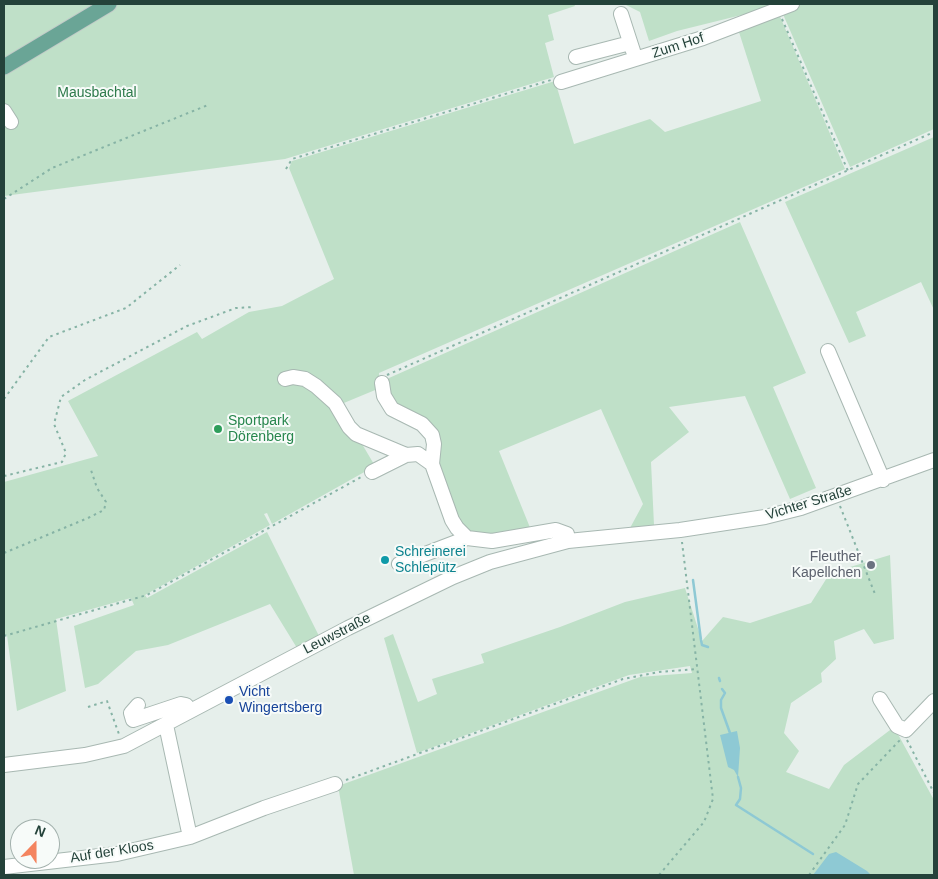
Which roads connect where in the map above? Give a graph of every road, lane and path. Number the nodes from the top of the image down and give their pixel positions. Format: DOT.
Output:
graph roads {
  1 [pos="109,4"];
  2 [pos="792,4"];
  3 [pos="778,10"];
  4 [pos="621,14"];
  5 [pos="630,43"];
  6 [pos="636,59"];
  7 [pos="4,67"];
  8 [pos="584,75"];
  9 [pos="561,82"];
  10 [pos="208,105"];
  11 [pos="934,132"];
  12 [pos="286,169"];
  13 [pos="848,171"];
  14 [pos="4,199"];
  15 [pos="180,265"];
  16 [pos="254,307"];
  17 [pos="828,351"];
  18 [pos="284,379"];
  19 [pos="382,383"];
  20 [pos="4,399"];
  21 [pos="406,455"];
  22 [pos="934,460"];
  23 [pos="432,464"];
  24 [pos="91,470"];
  25 [pos="372,472"];
  26 [pos="4,476"];
  27 [pos="884,480"];
  28 [pos="836,496"];
  29 [pos="680,530"];
  30 [pos="467,538"];
  31 [pos="568,541"];
  32 [pos="4,553"];
  33 [pos="399,564"];
  34 [pos="875,594"];
  35 [pos="4,636"];
  36 [pos="697,669"];
  37 [pos="880,699"];
  38 [pos="934,701"];
  39 [pos="138,705"];
  40 [pos="88,707"];
  41 [pos="190,711"];
  42 [pos="166,725"];
  43 [pos="120,735"];
  44 [pos="4,765"];
  45 [pos="335,784"];
  46 [pos="934,793"];
  47 [pos="190,837"];
  48 [pos="4,867"];
  49 [pos="659,875"];
  50 [pos="809,875"];
  1 -- 7 [label="main road"];
  2 -- 3 [label="street, Zum Hof"];
  3 -- 6 [label="street, Zum Hof"];
  3 -- 13 [label="path"];
  4 -- 5 [label="street"];
  5 -- 6 [label="street"];
  5 -- 8 [label="street"];
  6 -- 8 [label="street, Zum Hof"];
  8 -- 9 [label="street, Zum Hof"];
  9 -- 12 [label="path"];
  10 -- 14 [label="path"];
  11 -- 13 [label="path"];
  13 -- 19 [label="path"];
  15 -- 20 [label="path"];
  16 -- 26 [label="path"];
  17 -- 27 [label="street"];
  18 -- 21 [label="street"];
  19 -- 23 [label="street"];
  21 -- 23 [label="street"];
  21 -- 25 [label="street"];
  22 -- 27 [label="street, Vichter Straße"];
  23 -- 30 [label="street"];
  24 -- 32 [label="path"];
  25 -- 35 [label="path"];
  27 -- 28 [label="street, Vichter Straße"];
  28 -- 29 [label="street, Vichter Straße"];
  28 -- 34 [label="path"];
  29 -- 31 [label="street, Leuwstraße"];
  29 -- 36 [label="path"];
  30 -- 31 [label="street"];
  30 -- 33 [label="street"];
  31 -- 41 [label="street, Leuwstraße"];
  36 -- 45 [label="path"];
  36 -- 49 [label="path"];
  37 -- 38 [label="street"];
  39 -- 41 [label="street"];
  40 -- 43 [label="path"];
  41 -- 42 [label="street, Leuwstraße"];
  42 -- 44 [label="street, Leuwstraße"];
  42 -- 47 [label="street"];
  45 -- 47 [label="street, Auf der Kloos"];
  46 -- 50 [label="path"];
  47 -- 48 [label="street, Auf der Kloos"];
}
